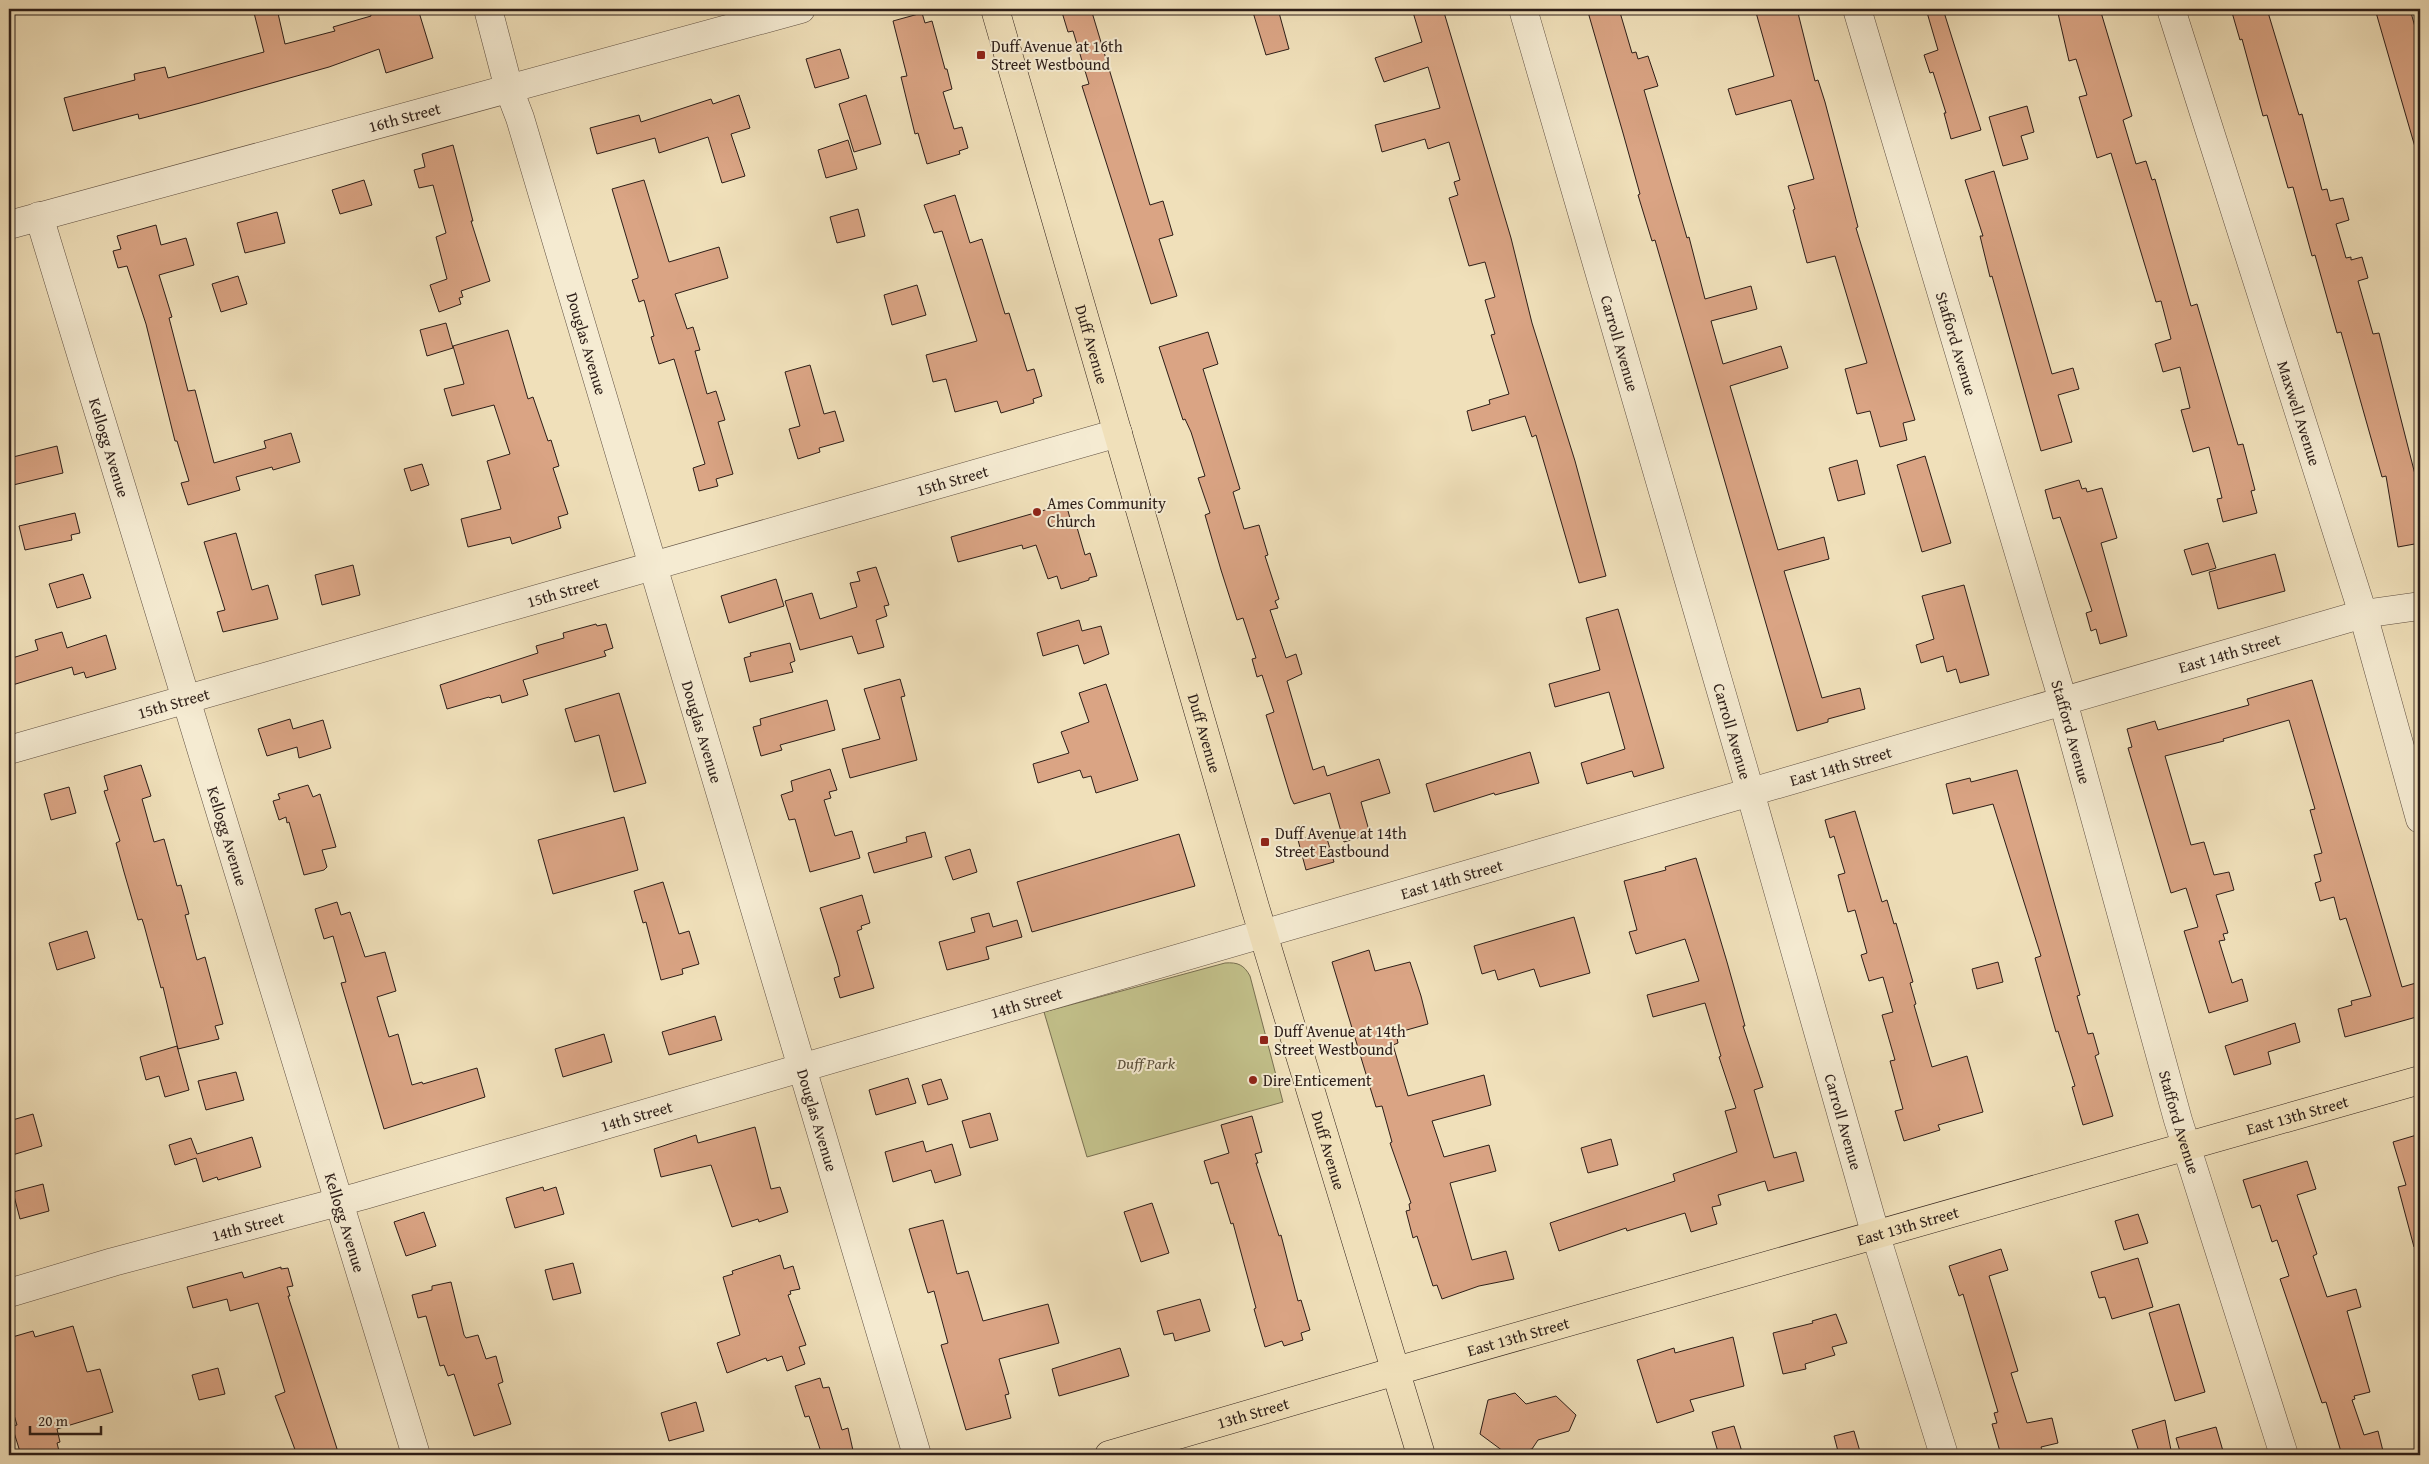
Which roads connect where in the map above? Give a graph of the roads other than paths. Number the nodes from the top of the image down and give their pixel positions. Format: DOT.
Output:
graph roads {
  1 [pos="488,9"];
  2 [pos="800,9"];
  3 [pos="995,9"];
  4 [pos="1523,9"];
  5 [pos="1857,9"];
  6 [pos="2171,9"];
  7 [pos="510,89"];
  8 [pos="39,216"];
  9 [pos="9,224"];
  10 [pos="1118,433"];
  11 [pos="655,566"];
  12 [pos="2420,606"];
  13 [pos="2363,614"];
  14 [pos="186,700"];
  15 [pos="2063,701"];
  16 [pos="9,750"];
  17 [pos="1751,793"];
  18 [pos="2420,819"];
  19 [pos="1263,933"];
  20 [pos="802,1069"];
  21 [pos="2420,1080"];
  22 [pos="2186,1147"];
  23 [pos="339,1202"];
  24 [pos="1876,1236"];
  25 [pos="9,1293"];
  26 [pos="1396,1371"];
  27 [pos="416,1455"];
  28 [pos="917,1455"];
  29 [pos="1109,1455"];
  30 [pos="1422,1455"];
  31 [pos="1944,1455"];
  32 [pos="2284,1455"];
  1 -- 7 [label="street, Douglas Avenue"];
  2 -- 7 [label="street, 16th Street"];
  3 -- 10 [label="main road, Duff Avenue"];
  4 -- 17 [label="street, Carroll Avenue"];
  5 -- 15 [label="street, Stafford Avenue"];
  6 -- 13 [label="street, Maxwell Avenue"];
  7 -- 8 [label="street, 16th Street"];
  7 -- 11 [label="street, Douglas Avenue"];
  8 -- 9 [label="street, 16th Street"];
  8 -- 14 [label="street, Kellogg Avenue"];
  10 -- 11 [label="street, 15th Street"];
  10 -- 19 [label="main road, Duff Avenue"];
  11 -- 14 [label="street, 15th Street"];
  11 -- 20 [label="street, Douglas Avenue"];
  12 -- 13 [label="street, East 14th Street"];
  13 -- 15 [label="street, East 14th Street"];
  13 -- 18 [label="street, Maxwell Avenue"];
  14 -- 16 [label="street, 15th Street"];
  14 -- 23 [label="street, Kellogg Avenue"];
  15 -- 17 [label="street, East 14th Street"];
  15 -- 22 [label="street, Stafford Avenue"];
  17 -- 19 [label="street, East 14th Street"];
  17 -- 24 [label="street, Carroll Avenue"];
  19 -- 20 [label="street, 14th Street"];
  19 -- 26 [label="main road, Duff Avenue"];
  20 -- 23 [label="street, 14th Street"];
  20 -- 28 [label="street, Douglas Avenue"];
  21 -- 22 [label="main road, East 13th Street"];
  22 -- 24 [label="main road, East 13th Street"];
  22 -- 32 [label="street, Stafford Avenue"];
  23 -- 25 [label="street, 14th Street"];
  23 -- 27 [label="street, Kellogg Avenue"];
  24 -- 26 [label="main road, East 13th Street"];
  24 -- 31 [label="street, Carroll Avenue"];
  26 -- 29 [label="main road, 13th Street"];
  26 -- 30 [label="main road, Duff Avenue"];
}
